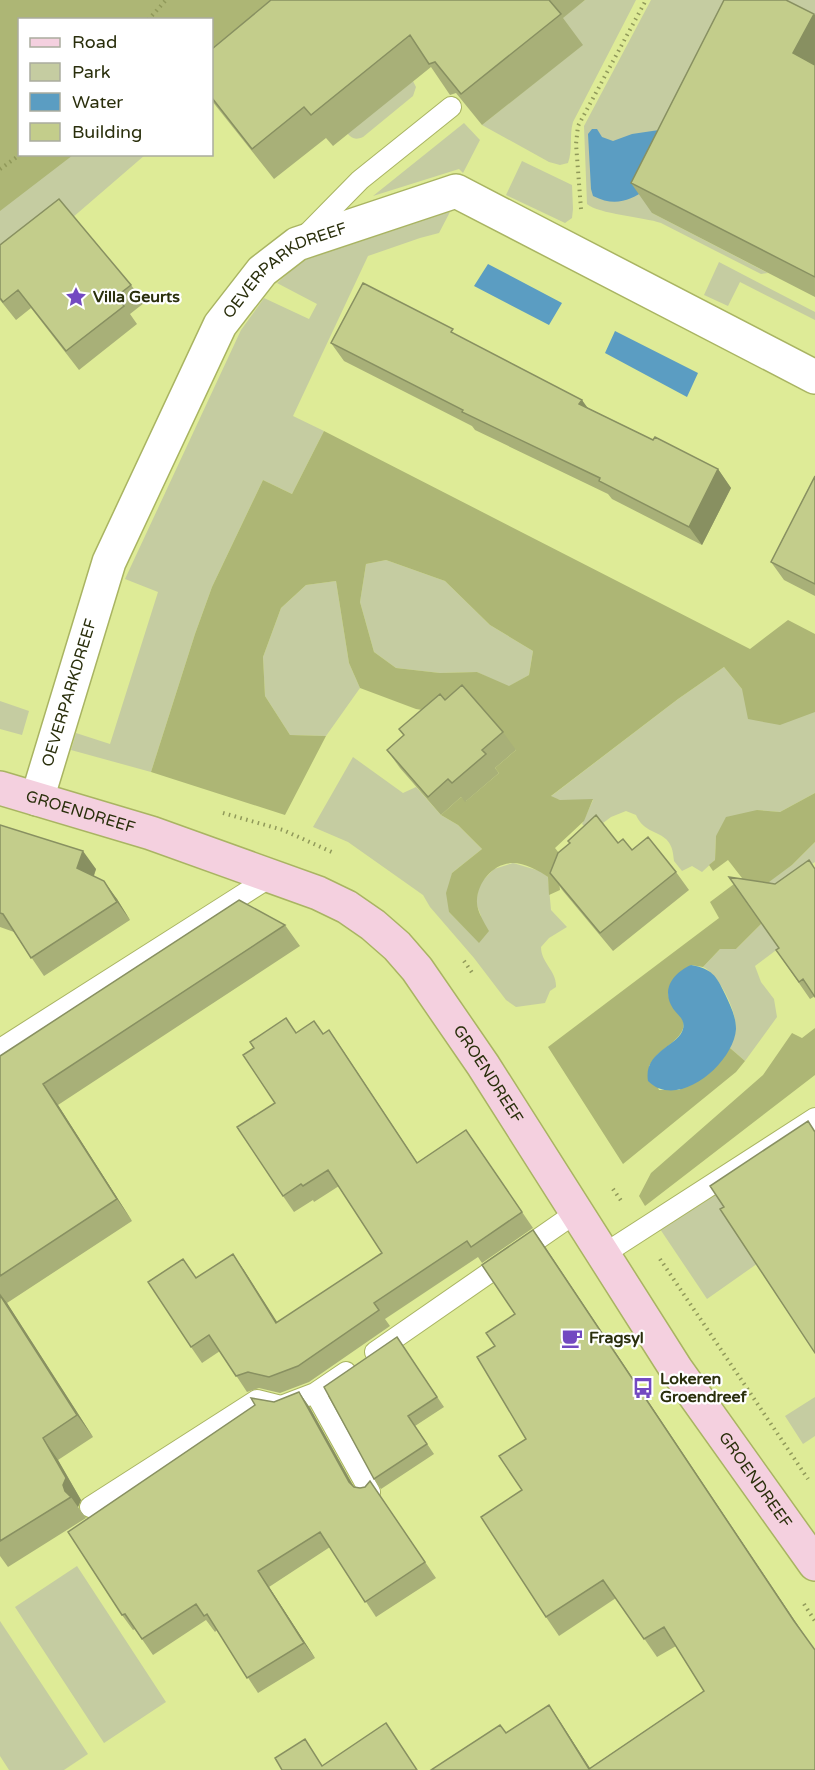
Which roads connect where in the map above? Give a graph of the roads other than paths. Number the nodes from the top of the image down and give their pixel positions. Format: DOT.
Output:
graph roads {
  1 [pos="451,107"];
  2 [pos="297,244"];
  3 [pos="815,377"];
  4 [pos="0,788"];
  5 [pos="37,799"];
  6 [pos="272,876"];
  7 [pos="0,1049"];
  8 [pos="815,1118"];
  9 [pos="577,1212"];
  10 [pos="604,1254"];
  11 [pos="315,1394"];
  12 [pos="370,1492"];
  13 [pos="90,1507"];
  14 [pos="815,1564"];
  1 -- 2 [label="lane"];
  2 -- 3 [label="street, OEVERPARKDREEF"];
  2 -- 5 [label="street, OEVERPARKDREEF"];
  4 -- 5 [label="street, GROENDREEF"];
  5 -- 6 [label="street, GROENDREEF"];
  6 -- 7 [label="lane"];
  6 -- 9 [label="street, GROENDREEF"];
  8 -- 10 [label="lane"];
  9 -- 10 [label="street, GROENDREEF"];
  9 -- 11 [label="lane"];
  10 -- 14 [label="street, GROENDREEF"];
  11 -- 12 [label="lane"];
  11 -- 13 [label="lane"];
}
